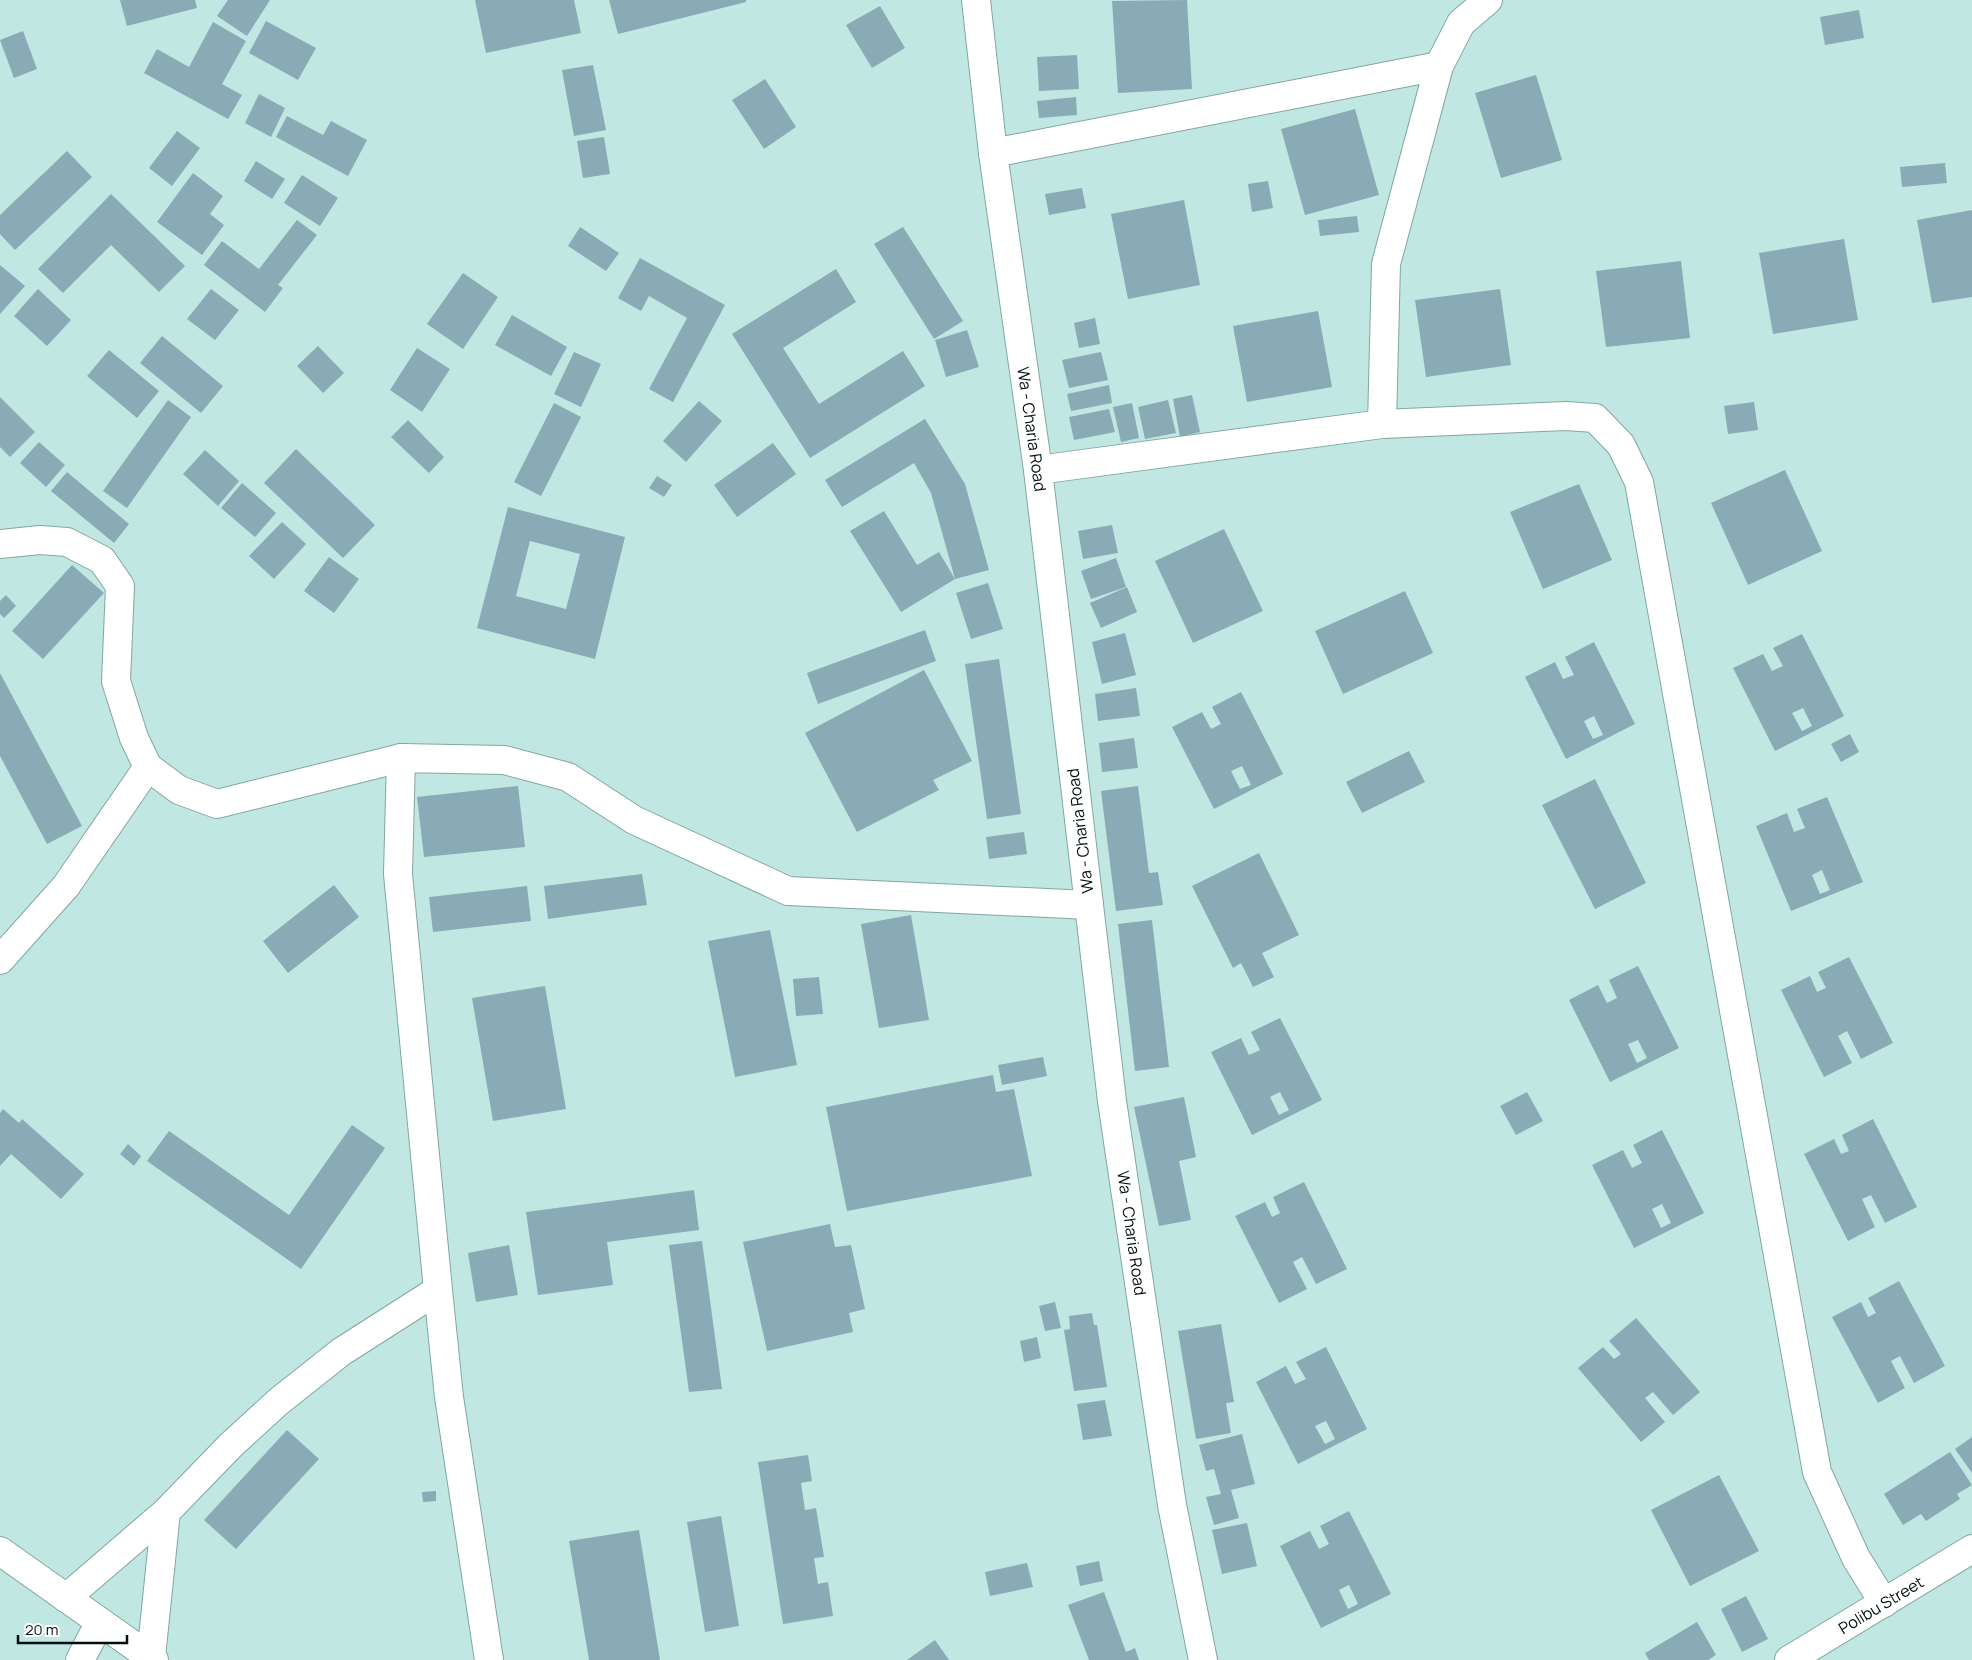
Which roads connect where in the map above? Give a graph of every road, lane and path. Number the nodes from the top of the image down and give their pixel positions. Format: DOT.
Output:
graph roads {
  1 [pos="976,0"];
  2 [pos="1488,0"];
  3 [pos="1440,66"];
  4 [pos="993,154"];
  5 [pos="1382,424"];
  6 [pos="1038,470"];
  7 [pos="0,544"];
  8 [pos="401,758"];
  9 [pos="148,767"];
  10 [pos="1089,904"];
  11 [pos="0,960"];
  12 [pos="438,1290"];
  13 [pos="166,1512"];
  14 [pos="1972,1549"];
  15 [pos="0,1551"];
  16 [pos="66,1598"];
  17 [pos="1884,1603"];
  18 [pos="100,1622"];
  19 [pos="152,1659"];
  20 [pos="80,1660"];
  21 [pos="489,1660"];
  22 [pos="1203,1660"];
  23 [pos="1789,1660"];
  1 -- 4 [label="street, Wa - Charia Road"];
  2 -- 3 [label="street"];
  3 -- 4 [label="street"];
  3 -- 5 [label="street"];
  4 -- 6 [label="street, Wa - Charia Road"];
  5 -- 6 [label="street"];
  5 -- 17 [label="street"];
  6 -- 10 [label="street, Wa - Charia Road"];
  7 -- 9 [label="street"];
  8 -- 9 [label="street"];
  8 -- 10 [label="street"];
  8 -- 12 [label="street"];
  9 -- 11 [label="street"];
  10 -- 22 [label="street, Wa - Charia Road"];
  12 -- 13 [label="street"];
  12 -- 21 [label="street"];
  13 -- 16 [label="street"];
  13 -- 19 [label="street"];
  14 -- 17 [label="street, Polibu Street"];
  15 -- 16 [label="street"];
  16 -- 18 [label="street"];
  17 -- 23 [label="street, Polibu Street"];
  18 -- 19 [label="street"];
  18 -- 20 [label="street"];
}
